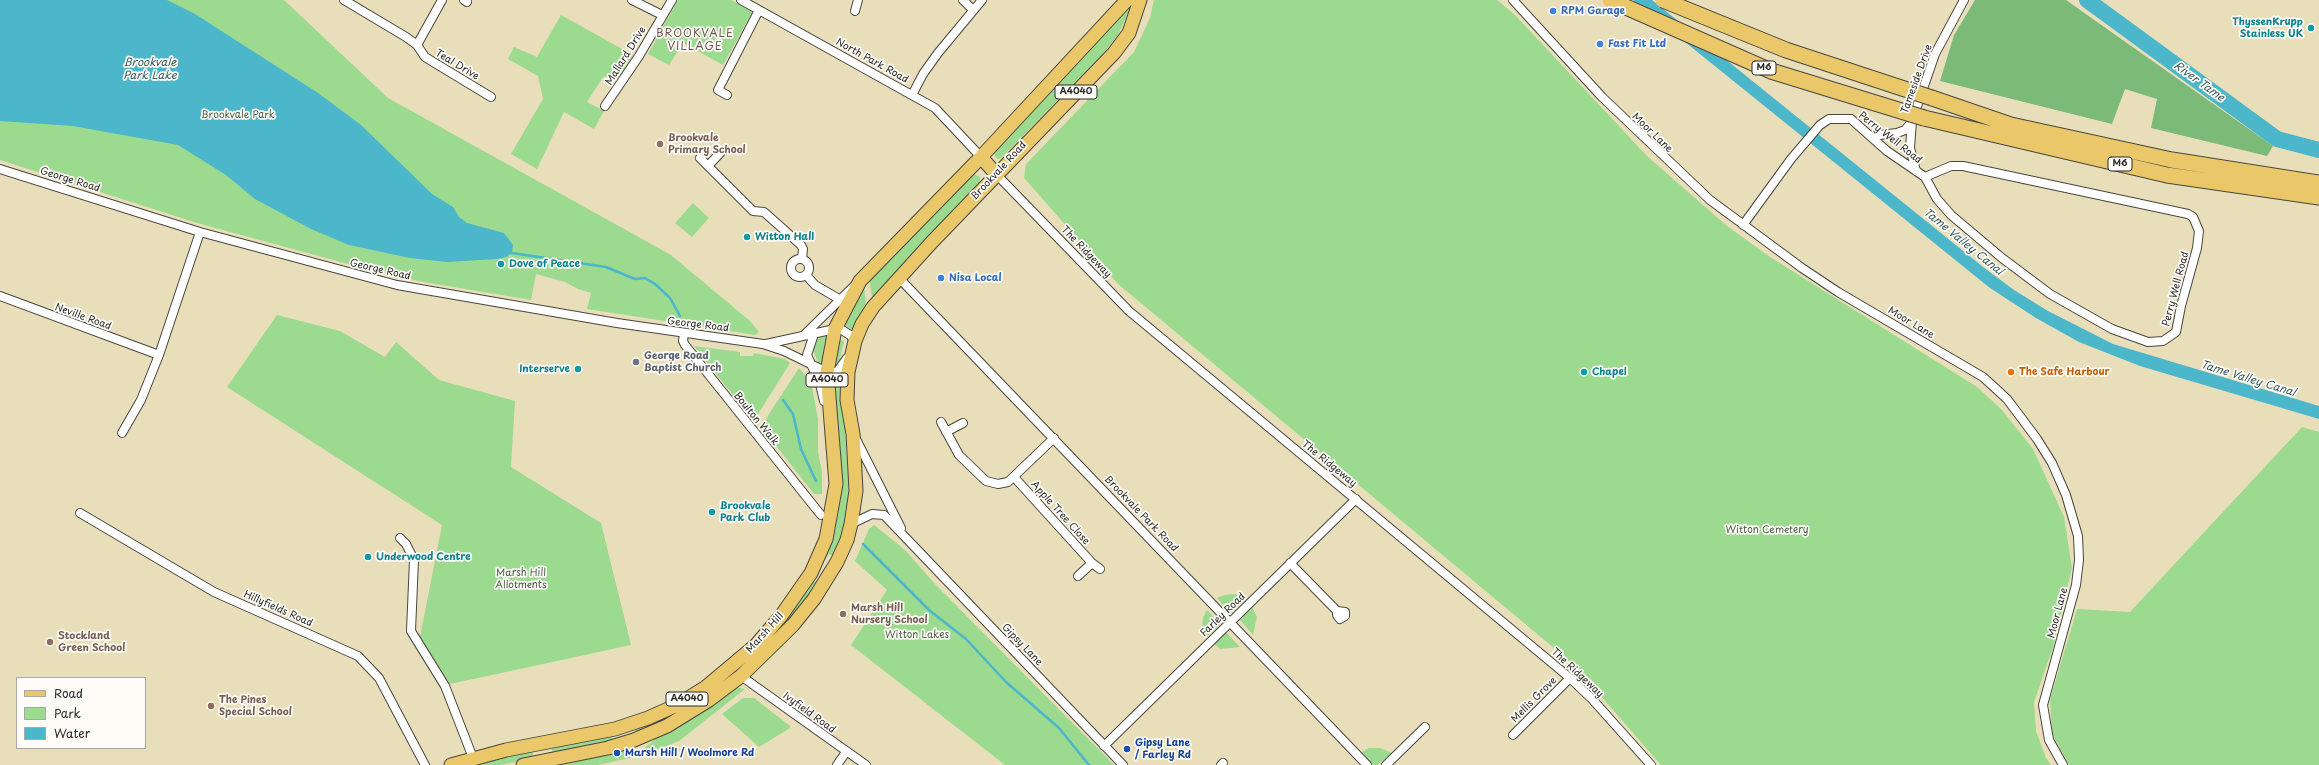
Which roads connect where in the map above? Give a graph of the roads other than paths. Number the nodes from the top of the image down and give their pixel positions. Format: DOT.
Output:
graph roads {
  1 [pos="344,0"];
  2 [pos="442,0"];
  3 [pos="632,0"];
  4 [pos="672,0"];
  5 [pos="741,0"];
  6 [pos="963,0"];
  7 [pos="982,0"];
  8 [pos="1127,0"];
  9 [pos="1140,0"];
  10 [pos="1513,0"];
  11 [pos="1610,0"];
  12 [pos="1663,0"];
  13 [pos="1964,0"];
  14 [pos="856,1"];
  15 [pos="759,10"];
  16 [pos="973,10"];
  17 [pos="855,11"];
  18 [pos="662,15"];
  19 [pos="417,45"];
  20 [pos="727,95"];
  21 [pos="912,95"];
  22 [pos="491,97"];
  23 [pos="605,106"];
  24 [pos="1918,120"];
  25 [pos="1871,136"];
  26 [pos="721,152"];
  27 [pos="982,157"];
  28 [pos="700,158"];
  29 [pos="708,166"];
  30 [pos="0,169"];
  31 [pos="1916,171"];
  32 [pos="997,174"];
  33 [pos="1925,177"];
  34 [pos="2319,183"];
  35 [pos="2319,197"];
  36 [pos="1743,225"];
  37 [pos="200,232"];
  38 [pos="802,259"];
  39 [pos="806,275"];
  40 [pos="899,278"];
  41 [pos="860,280"];
  42 [pos="0,296"];
  43 [pos="839,299"];
  44 [pos="835,329"];
  45 [pos="684,333"];
  46 [pos="814,334"];
  47 [pos="804,335"];
  48 [pos="855,341"];
  49 [pos="766,344"];
  50 [pos="159,355"];
  51 [pos="809,363"];
  52 [pos="827,372"];
  53 [pos="941,422"];
  54 [pos="963,423"];
  55 [pos="832,431"];
  56 [pos="946,432"];
  57 [pos="122,433"];
  58 [pos="853,434"];
  59 [pos="1054,438"];
  60 [pos="1014,477"];
  61 [pos="1356,499"];
  62 [pos="80,513"];
  63 [pos="821,515"];
  64 [pos="851,524"];
  65 [pos="400,538"];
  66 [pos="906,538"];
  67 [pos="1092,563"];
  68 [pos="1290,563"];
  69 [pos="1100,569"];
  70 [pos="1078,576"];
  71 [pos="1337,611"];
  72 [pos="1230,623"];
  73 [pos="741,676"];
  74 [pos="1570,678"];
  75 [pos="1425,727"];
  76 [pos="1513,735"];
  77 [pos="544,742"];
  78 [pos="1104,746"];
  79 [pos="846,752"];
  80 [pos="473,758"];
  81 [pos="550,763"];
  82 [pos="425,765"];
  83 [pos="451,765"];
  84 [pos="523,765"];
  85 [pos="837,765"];
  86 [pos="866,765"];
  87 [pos="1122,765"];
  88 [pos="1368,765"];
  89 [pos="1386,765"];
  90 [pos="1651,765"];
  91 [pos="2063,765"];
  1 -- 19 [label="street, Teal Drive"];
  2 -- 19 [label="street"];
  3 -- 18 [label="street"];
  4 -- 18 [label="street, Mallard Drive"];
  5 -- 15 [label="street, North Park Road"];
  6 -- 16 [label="street"];
  7 -- 16 [label="street"];
  8 -- 27 [label="main road, A4040"];
  9 -- 32 [label="main road, Brookvale Road / A4040"];
  10 -- 36 [label="street, Moor Lane"];
  11 -- 24 [label="highway, M6, bridge"];
  12 -- 34 [label="highway, M6, bridge"];
  13 -- 24 [label="street, Tameside Drive"];
  14 -- 17 [label="street"];
  15 -- 20 [label="street"];
  15 -- 21 [label="street, North Park Road"];
  16 -- 21 [label="street"];
  18 -- 23 [label="street, Mallard Drive"];
  19 -- 22 [label="street, Teal Drive"];
  21 -- 27 [label="street, North Park Road"];
  24 -- 25 [label="street"];
  24 -- 31 [label="street, Tameside Drive"];
  24 -- 35 [label="highway, M6"];
  25 -- 31 [label="street, Perry Well Road"];
  25 -- 36 [label="street, Perry Well Road"];
  26 -- 29 [label="street"];
  27 -- 32 [label="main road"];
  27 -- 41 [label="main road, A4040"];
  28 -- 29 [label="street"];
  29 -- 38 [label="street"];
  30 -- 37 [label="street, George Road"];
  31 -- 33 [label="street, Perry Well Road"];
  32 -- 40 [label="main road, Brookvale Road / A4040"];
  32 -- 61 [label="street, The Ridgeway"];
  33 -- 33 [label="street, Perry Well Road"];
  36 -- 91 [label="street, Moor Lane"];
  37 -- 45 [label="street, George Road"];
  37 -- 50 [label="street"];
  38 -- 39 [label="street"];
  38 -- 39 [label="street"];
  39 -- 43 [label="street"];
  40 -- 48 [label="main road, Brookvale Road / A4040"];
  40 -- 59 [label="street, Brookvale Park Road"];
  41 -- 43 [label="street"];
  41 -- 44 [label="main road, A4040"];
  42 -- 50 [label="street, Neville Road"];
  43 -- 47 [label="street"];
  44 -- 46 [label="street, George Road"];
  44 -- 48 [label="street"];
  44 -- 52 [label="main road, Marsh Hill / A4040"];
  45 -- 49 [label="street, George Road"];
  45 -- 63 [label="street, Boulton Walk"];
  46 -- 47 [label="street, George Road"];
  46 -- 51 [label="street"];
  47 -- 49 [label="street, George Road"];
  48 -- 52 [label="street"];
  48 -- 58 [label="main road, Marsh Hill / A4040"];
  49 -- 51 [label="street, George Road"];
  50 -- 57 [label="street"];
  51 -- 52 [label="street, George Road"];
  51 -- 55 [label="street"];
  52 -- 55 [label="main road, Marsh Hill / A4040"];
  53 -- 56 [label="street"];
  54 -- 56 [label="street"];
  55 -- 77 [label="main road, Marsh Hill / A4040"];
  56 -- 60 [label="street"];
  58 -- 64 [label="main road, Marsh Hill / A4040"];
  58 -- 66 [label="street, Gipsy Lane"];
  59 -- 60 [label="street"];
  59 -- 72 [label="street, Brookvale Park Road"];
  60 -- 67 [label="street, Apple Tree Close"];
  61 -- 68 [label="street, Farley Road"];
  61 -- 74 [label="street, The Ridgeway"];
  62 -- 82 [label="street, Hillyfields Road"];
  64 -- 66 [label="street, Gipsy Lane"];
  64 -- 73 [label="main road, Marsh Hill / A4040"];
  65 -- 80 [label="street"];
  66 -- 78 [label="street, Gipsy Lane"];
  67 -- 69 [label="street, Apple Tree Close"];
  67 -- 70 [label="street"];
  68 -- 71 [label="street"];
  68 -- 72 [label="street, Farley Road"];
  72 -- 78 [label="street, Farley Road"];
  72 -- 88 [label="street, Brookvale Park Road"];
  73 -- 79 [label="street, Ivyfield Road"];
  73 -- 81 [label="main road, Marsh Hill / A4040"];
  74 -- 76 [label="street, Mellis Grove"];
  74 -- 90 [label="street, The Ridgeway"];
  75 -- 89 [label="street"];
  77 -- 80 [label="main road, Marsh Hill / A4040"];
  77 -- 81 [label="main road"];
  78 -- 87 [label="street, Gipsy Lane"];
  79 -- 85 [label="street"];
  79 -- 86 [label="street, Ivyfield Road"];
  80 -- 83 [label="main road, Marsh Hill / A4040"];
  81 -- 84 [label="main road, Marsh Hill / A4040"];
}
